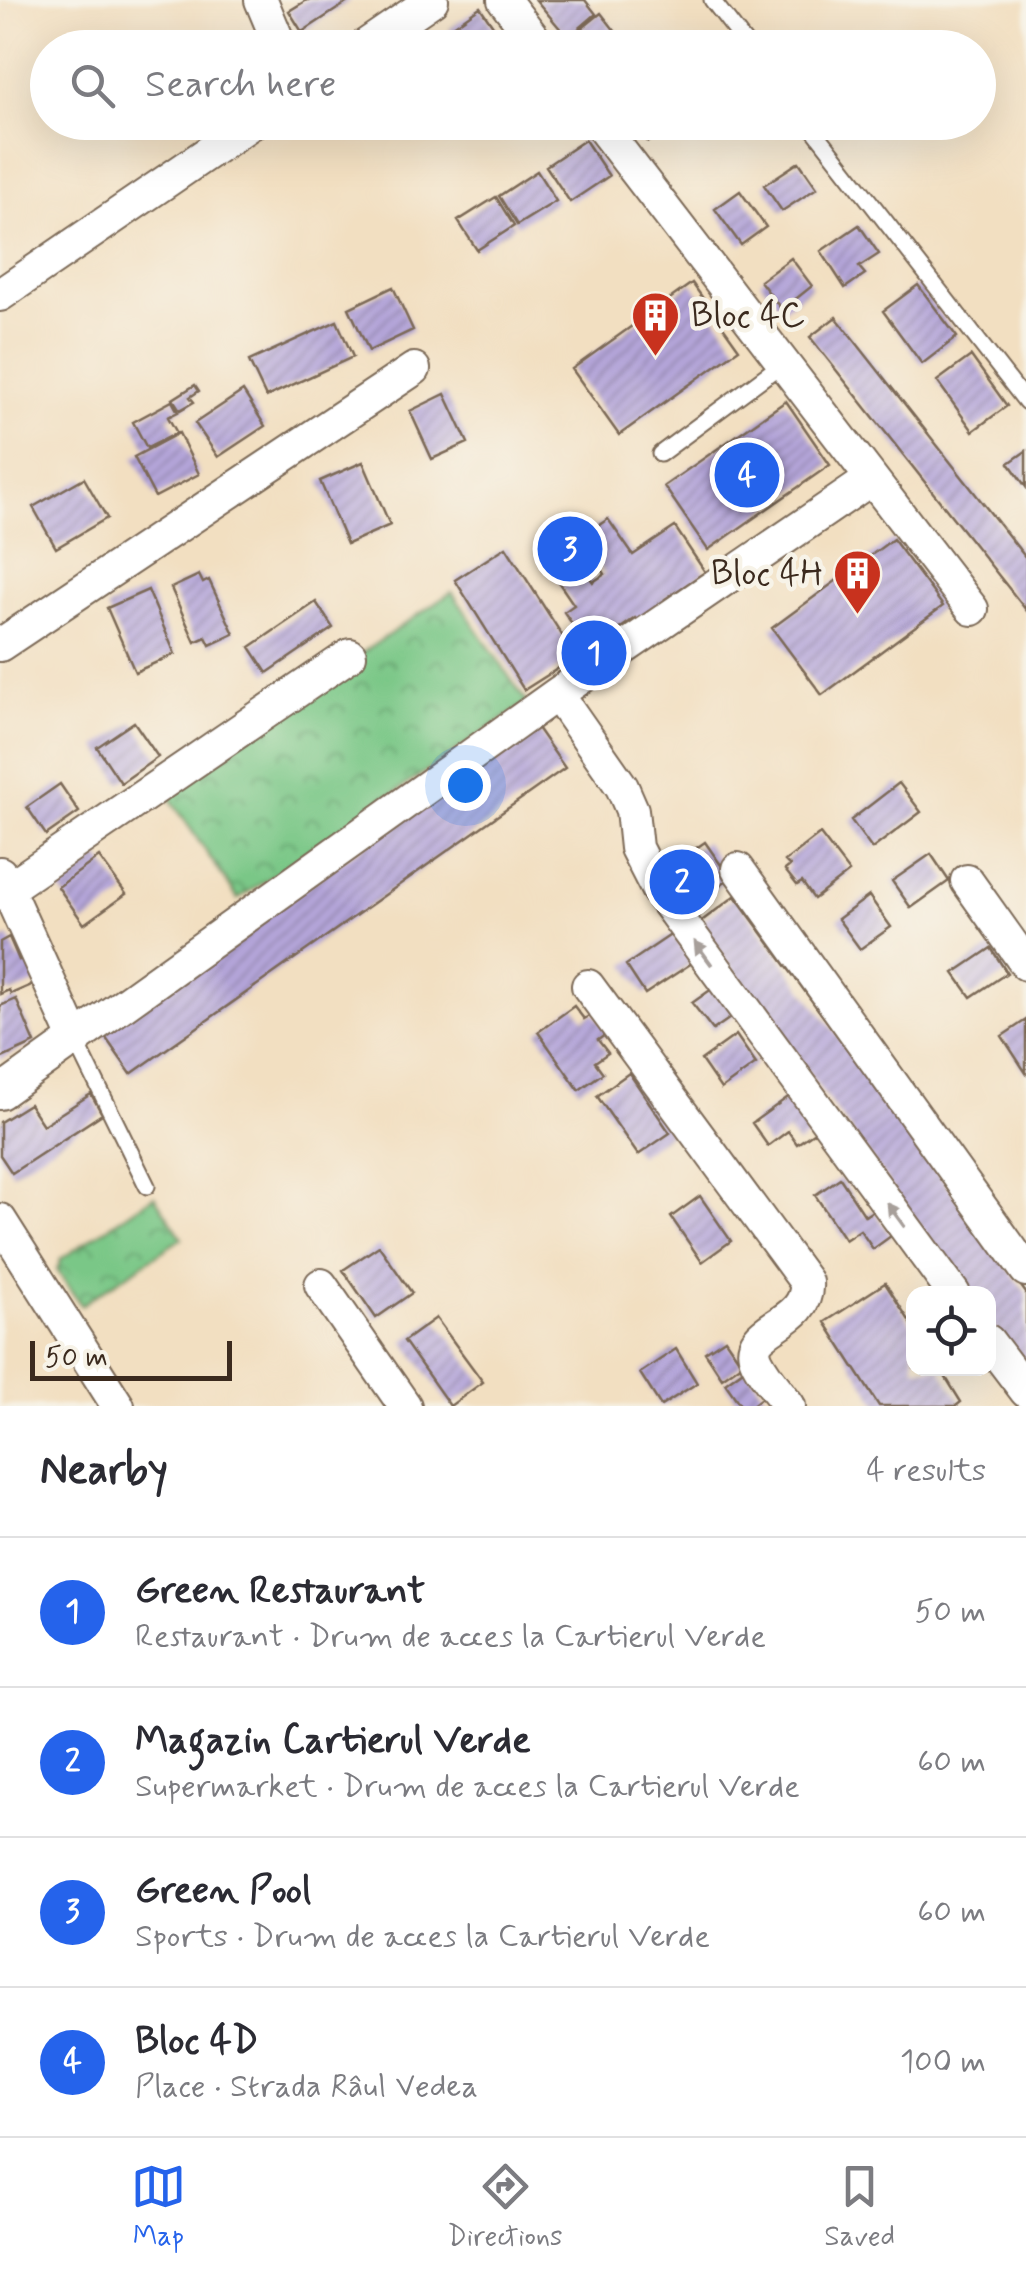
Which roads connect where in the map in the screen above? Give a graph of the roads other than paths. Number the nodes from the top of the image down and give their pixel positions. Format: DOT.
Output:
graph roads {
  1 [pos="261,0"];
  2 [pos="432,0"];
  3 [pos="504,0"];
  4 [pos="712,0"];
  5 [pos="273,30"];
  6 [pos="388,30"];
  7 [pos="526,30"];
  8 [pos="735,30"];
  9 [pos="227,140"];
  10 [pos="612,140"];
  11 [pos="822,140"];
  12 [pos="0,295"];
  13 [pos="783,363"];
  14 [pos="414,370"];
  15 [pos="1026,402"];
  16 [pos="660,454"];
  17 [pos="871,478"];
  18 [pos="972,609"];
  19 [pos="0,645"];
  20 [pos="350,655"];
  21 [pos="557,694"];
  22 [pos="738,869"];
  23 [pos="967,881"];
  24 [pos="3,886"];
  25 [pos="1026,964"];
  26 [pos="588,986"];
  27 [pos="76,1041"];
  28 [pos="0,1093"];
  29 [pos="147,1186"];
  30 [pos="0,1220"];
  31 [pos="1026,1270"];
  32 [pos="320,1285"];
  33 [pos="948,1286"];
  34 [pos="996,1351"];
  35 [pos="1026,1391"];
  36 [pos="118,1406"];
  37 [pos="406,1406"];
  38 [pos="790,1406"];
  1 -- 5 [label="street"];
  2 -- 6 [label="street"];
  3 -- 7 [label="street"];
  4 -- 8 [label="lane"];
  9 -- 12 [label="street"];
  10 -- 13 [label="street"];
  11 -- 15 [label="lane"];
  13 -- 16 [label="lane"];
  13 -- 17 [label="street"];
  14 -- 19 [label="street"];
  17 -- 18 [label="street"];
  17 -- 21 [label="street"];
  20 -- 24 [label="street"];
  21 -- 27 [label="street"];
  33 -- 21 [label="street, one-way"];
  22 -- 31 [label="street"];
  23 -- 25 [label="street"];
  24 -- 27 [label="street"];
  26 -- 38 [label="street"];
  27 -- 28 [label="street"];
  27 -- 29 [label="lane"];
  30 -- 36 [label="street"];
  32 -- 37 [label="street"];
  34 -- 35 [label="street"];
}
